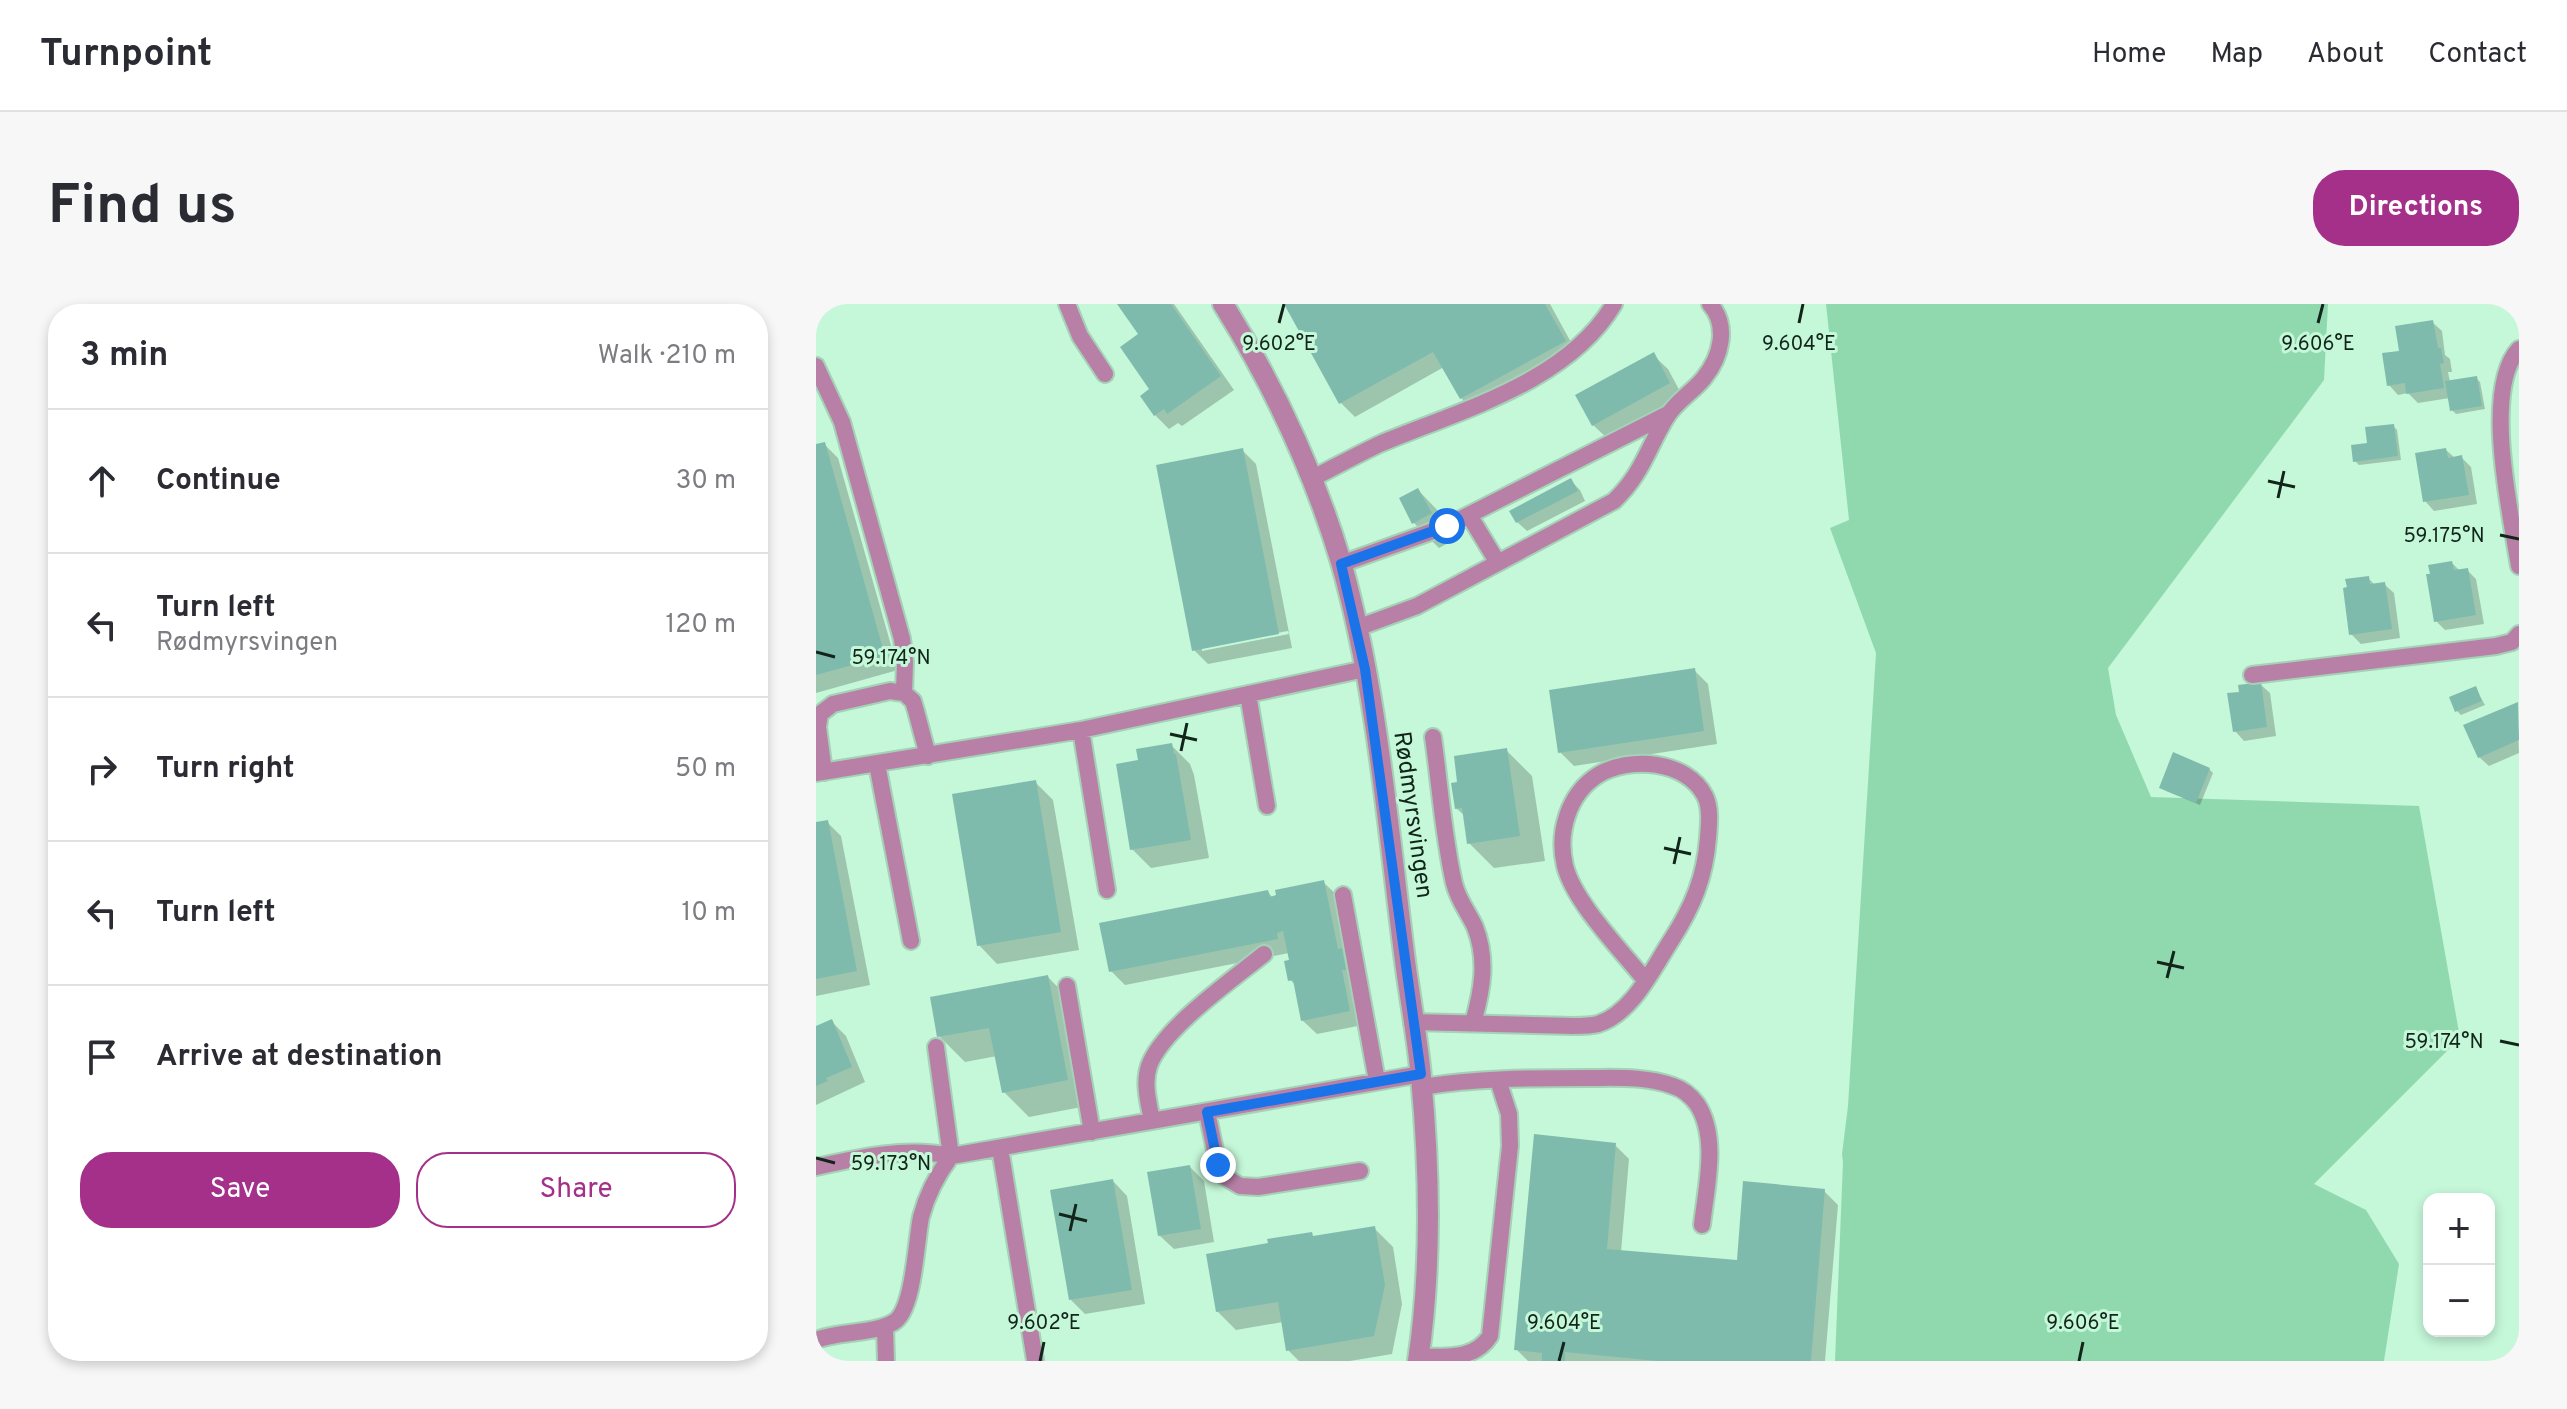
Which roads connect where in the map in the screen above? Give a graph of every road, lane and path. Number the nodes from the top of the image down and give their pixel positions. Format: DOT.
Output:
graph roads {
  1 [pos="1067,304"];
  2 [pos="1223,304"];
  3 [pos="1614,304"];
  4 [pos="1710,304"];
  5 [pos="2519,349"];
  6 [pos="816,366"];
  7 [pos="1105,374"];
  8 [pos="1668,414"];
  9 [pos="1311,479"];
  10 [pos="1469,515"];
  11 [pos="1498,563"];
  12 [pos="1341,564"];
  13 [pos="2519,566"];
  14 [pos="1357,628"];
  15 [pos="2519,634"];
  16 [pos="1365,669"];
  17 [pos="2252,675"];
  18 [pos="904,693"];
  19 [pos="1248,694"];
  20 [pos="1081,730"];
  21 [pos="1433,737"];
  22 [pos="928,756"];
  23 [pos="877,764"];
  24 [pos="820,773"];
  25 [pos="1267,806"];
  26 [pos="1107,890"];
  27 [pos="1343,895"];
  28 [pos="911,941"];
  29 [pos="1264,954"];
  30 [pos="1645,980"];
  31 [pos="1067,986"];
  32 [pos="1412,1022"];
  33 [pos="1473,1023"];
  34 [pos="936,1047"];
  35 [pos="1421,1080"];
  36 [pos="1498,1080"];
  37 [pos="1377,1081"];
  38 [pos="1207,1112"];
  39 [pos="1152,1121"];
  40 [pos="1092,1132"];
  41 [pos="1000,1148"];
  42 [pos="951,1156"];
  43 [pos="816,1167"];
  44 [pos="1360,1171"];
  45 [pos="1702,1225"];
  46 [pos="885,1327"];
  47 [pos="816,1340"];
  48 [pos="1418,1359"];
  49 [pos="1035,1360"];
  50 [pos="886,1361"];
  1 -- 7 [label="lane"];
  2 -- 9 [label="street, Rødmyrsvingen"];
  3 -- 9 [label="lane"];
  4 -- 8 [label="lane"];
  5 -- 13 [label="lane"];
  6 -- 18 [label="lane"];
  8 -- 10 [label="lane"];
  8 -- 11 [label="lane"];
  9 -- 12 [label="street, Rødmyrsvingen"];
  10 -- 11 [label="lane"];
  10 -- 12 [label="lane"];
  11 -- 14 [label="lane"];
  12 -- 14 [label="street, Rødmyrsvingen"];
  14 -- 16 [label="street, Rødmyrsvingen"];
  15 -- 17 [label="lane"];
  16 -- 19 [label="lane"];
  16 -- 32 [label="street, Rødmyrsvingen"];
  18 -- 22 [label="lane"];
  18 -- 24 [label="lane"];
  19 -- 20 [label="lane"];
  19 -- 25 [label="lane"];
  20 -- 22 [label="lane"];
  20 -- 26 [label="lane"];
  21 -- 33 [label="lane"];
  22 -- 23 [label="lane"];
  23 -- 24 [label="lane"];
  23 -- 28 [label="lane"];
  27 -- 37 [label="lane"];
  29 -- 39 [label="lane"];
  30 -- 30 [label="lane"];
  30 -- 33 [label="lane"];
  31 -- 40 [label="lane"];
  32 -- 33 [label="lane"];
  32 -- 35 [label="street, Rødmyrsvingen"];
  34 -- 42 [label="lane"];
  35 -- 36 [label="lane"];
  35 -- 37 [label="lane"];
  35 -- 48 [label="street, Rødmyrsvingen"];
  36 -- 45 [label="lane"];
  36 -- 48 [label="lane"];
  37 -- 38 [label="lane"];
  38 -- 39 [label="lane"];
  38 -- 44 [label="lane"];
  39 -- 40 [label="lane"];
  40 -- 41 [label="lane"];
  41 -- 42 [label="lane"];
  41 -- 49 [label="lane"];
  42 -- 43 [label="lane"];
  42 -- 46 [label="lane"];
  46 -- 47 [label="lane"];
  46 -- 50 [label="lane"];
}
